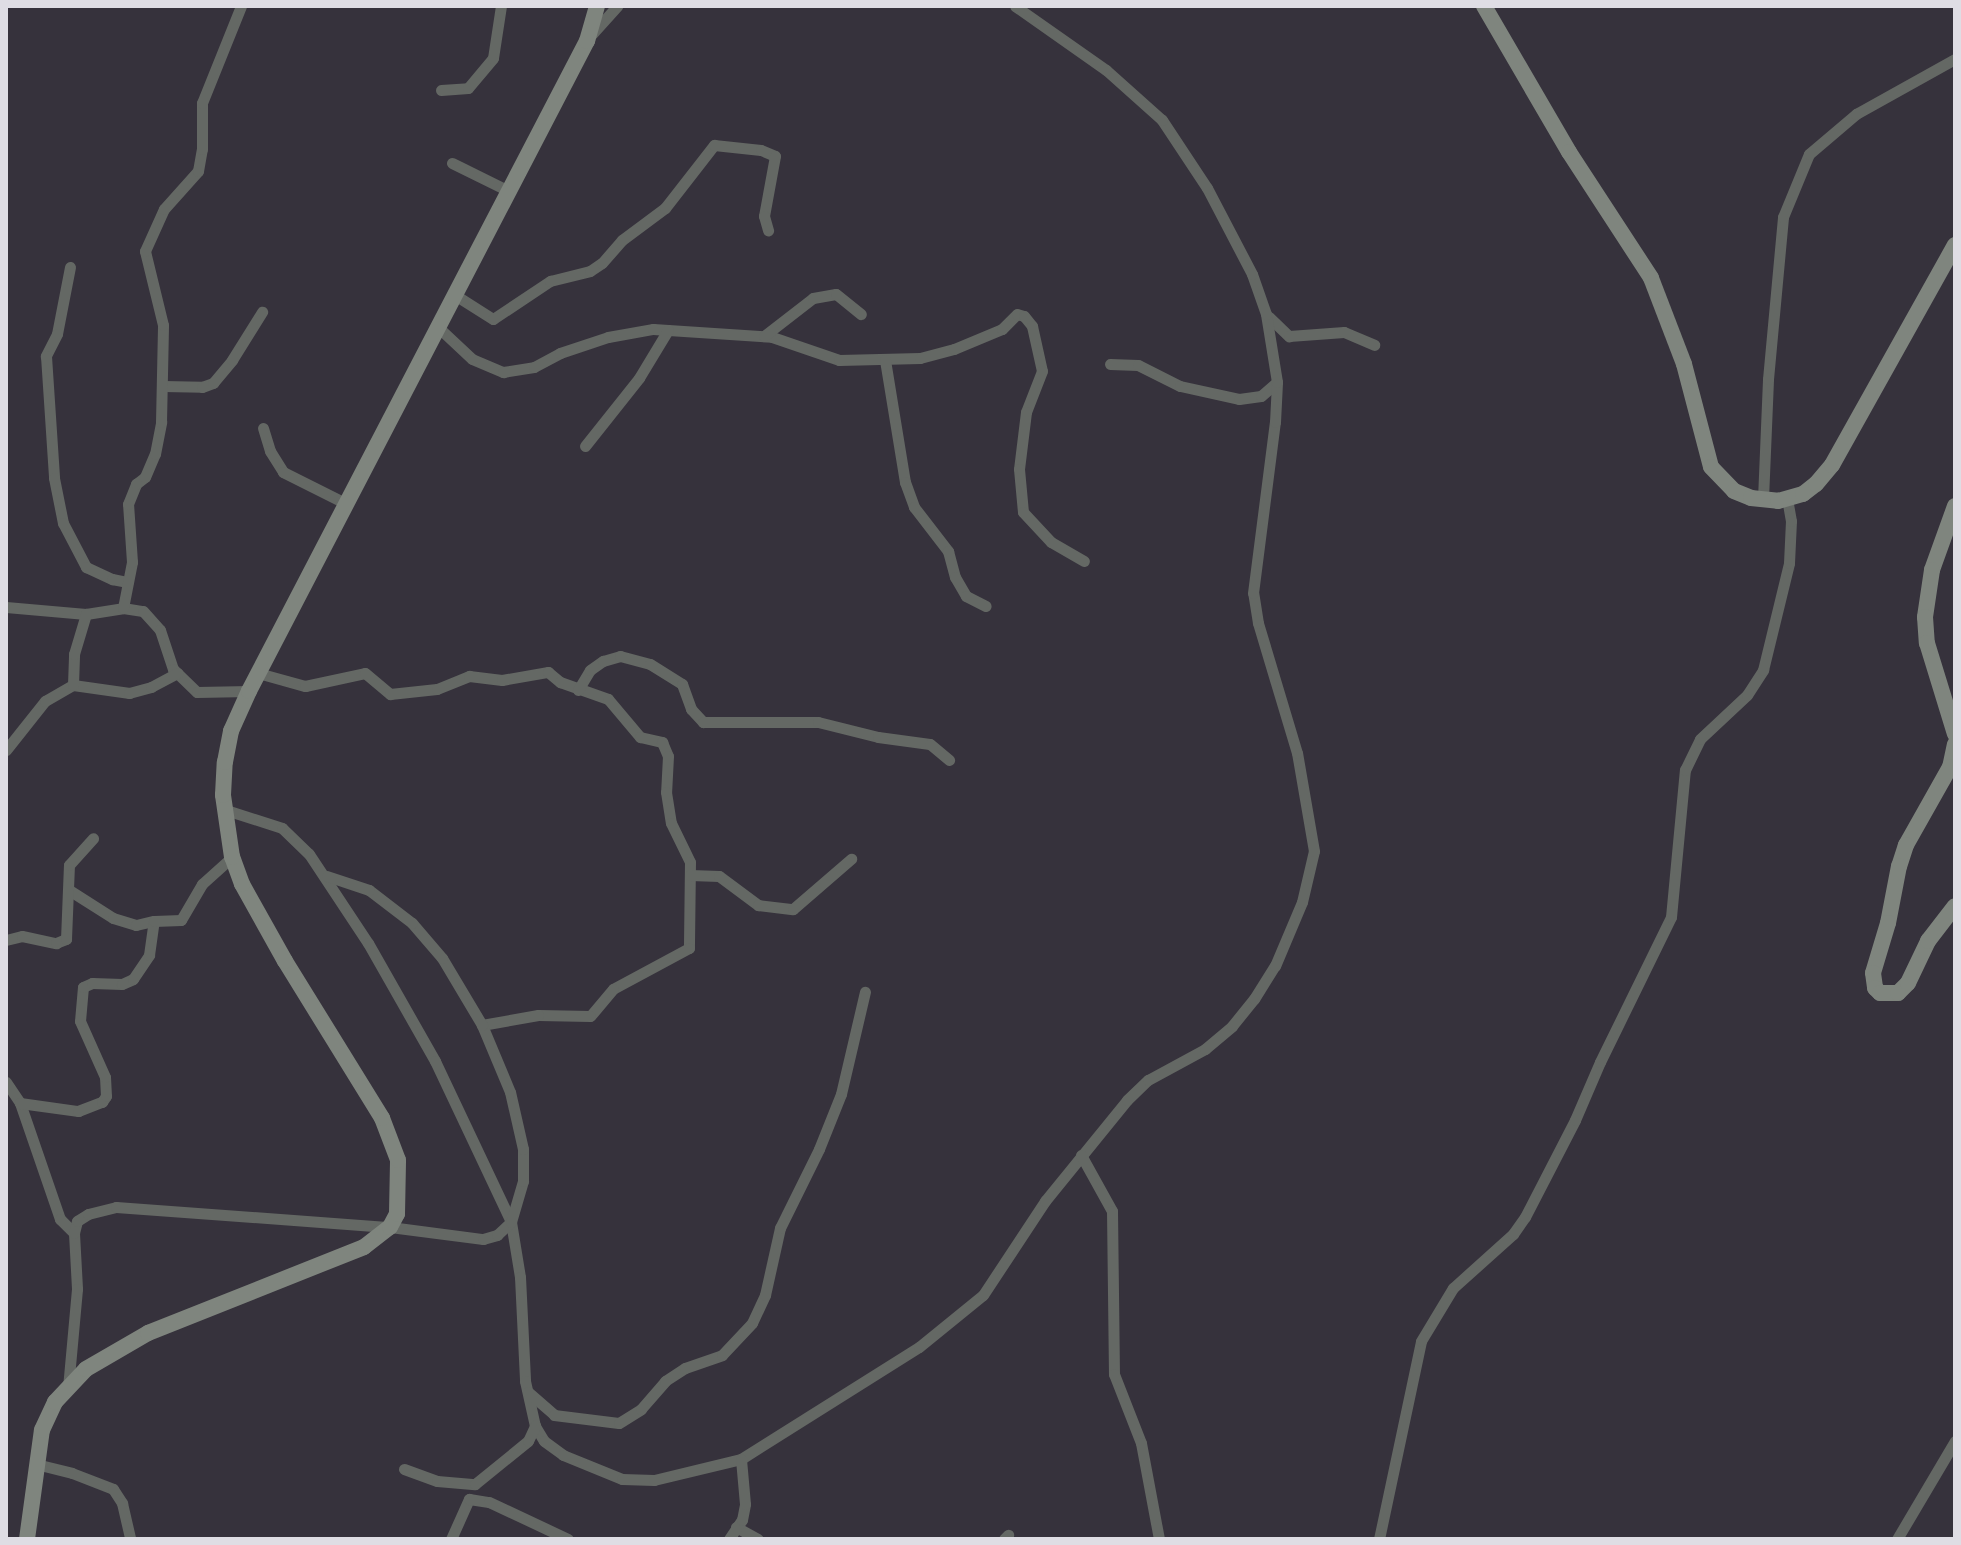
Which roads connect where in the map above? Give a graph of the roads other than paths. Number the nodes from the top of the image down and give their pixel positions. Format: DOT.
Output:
graph roads {
  1 [pos="241,6"];
  2 [pos="501,6"];
  3 [pos="597,6"];
  4 [pos="617,6"];
  5 [pos="1015,6"];
  6 [pos="1484,6"];
  7 [pos="587,41"];
  8 [pos="1955,59"];
  9 [pos="441,90"];
  10 [pos="452,163"];
  11 [pos="509,191"];
  12 [pos="768,230"];
  13 [pos="1955,245"];
  14 [pos="70,267"];
  15 [pos="455,295"];
  16 [pos="262,312"];
  17 [pos="861,314"];
  18 [pos="1266,314"];
  19 [pos="439,328"];
  20 [pos="668,330"];
  21 [pos="764,336"];
  22 [pos="1374,345"];
  23 [pos="885,360"];
  24 [pos="1110,364"];
  25 [pos="1277,382"];
  26 [pos="163,386"];
  27 [pos="263,428"];
  28 [pos="585,446"];
  29 [pos="1763,499"];
  30 [pos="1787,499"];
  31 [pos="347,504"];
  32 [pos="1955,506"];
  33 [pos="1084,561"];
  34 [pos="128,582"];
  35 [pos="986,606"];
  36 [pos="6,607"];
  37 [pos="123,608"];
  38 [pos="86,614"];
  39 [pos="177,673"];
  40 [pos="258,673"];
  41 [pos="73,685"];
  42 [pos="578,690"];
  43 [pos="249,691"];
  44 [pos="1955,734"];
  45 [pos="1955,744"];
  46 [pos="6,750"];
  47 [pos="949,760"];
  48 [pos="226,810"];
  49 [pos="93,838"];
  50 [pos="232,857"];
  51 [pos="851,859"];
  52 [pos="690,875"];
  53 [pos="327,876"];
  54 [pos="69,890"];
  55 [pos="1955,906"];
  56 [pos="154,921"];
  57 [pos="6,940"];
  58 [pos="865,992"];
  59 [pos="482,1025"];
  60 [pos="7,1087"];
  61 [pos="20,1103"];
  62 [pos="1081,1155"];
  63 [pos="511,1222"];
  64 [pos="390,1227"];
  65 [pos="74,1233"];
  66 [pos="68,1387"];
  67 [pos="528,1392"];
  68 [pos="535,1426"];
  69 [pos="1955,1441"];
  70 [pos="741,1459"];
  71 [pos="36,1464"];
  72 [pos="404,1469"];
  73 [pos="736,1527"];
  74 [pos="27,1539"];
  75 [pos="130,1539"];
  76 [pos="451,1539"];
  77 [pos="568,1539"];
  78 [pos="729,1539"];
  79 [pos="758,1539"];
  80 [pos="1159,1539"];
  81 [pos="1379,1539"];
  82 [pos="1897,1539"];
  1 -- 26 [label="street"];
  2 -- 9 [label="street"];
  3 -- 7 [label="main road"];
  4 -- 7 [label="street"];
  5 -- 18 [label="street"];
  6 -- 29 [label="main road"];
  7 -- 11 [label="main road"];
  8 -- 29 [label="street"];
  10 -- 11 [label="street"];
  11 -- 15 [label="main road"];
  12 -- 15 [label="street"];
  13 -- 30 [label="main road"];
  14 -- 34 [label="street"];
  15 -- 19 [label="main road"];
  16 -- 26 [label="street"];
  17 -- 21 [label="street"];
  18 -- 22 [label="street"];
  18 -- 25 [label="street"];
  19 -- 20 [label="street"];
  19 -- 31 [label="main road"];
  20 -- 21 [label="street"];
  20 -- 28 [label="street"];
  21 -- 23 [label="street"];
  23 -- 33 [label="street"];
  23 -- 35 [label="street"];
  24 -- 25 [label="street"];
  25 -- 62 [label="street"];
  26 -- 34 [label="street"];
  27 -- 31 [label="street"];
  29 -- 30 [label="main road"];
  30 -- 81 [label="street"];
  31 -- 40 [label="main road"];
  32 -- 44 [label="main road"];
  34 -- 37 [label="street"];
  36 -- 38 [label="street"];
  37 -- 38 [label="street"];
  37 -- 39 [label="street"];
  38 -- 41 [label="street"];
  39 -- 41 [label="street"];
  39 -- 43 [label="street"];
  40 -- 42 [label="street"];
  40 -- 43 [label="main road"];
  41 -- 46 [label="street"];
  42 -- 47 [label="street"];
  42 -- 52 [label="street"];
  43 -- 48 [label="main road"];
  45 -- 55 [label="main road"];
  48 -- 50 [label="main road"];
  48 -- 53 [label="street"];
  49 -- 54 [label="street"];
  50 -- 56 [label="street"];
  50 -- 64 [label="main road"];
  51 -- 52 [label="street"];
  52 -- 59 [label="street"];
  53 -- 59 [label="street"];
  53 -- 63 [label="street"];
  54 -- 56 [label="street"];
  54 -- 57 [label="street"];
  56 -- 61 [label="street"];
  58 -- 67 [label="street"];
  59 -- 63 [label="street"];
  60 -- 61 [label="street"];
  61 -- 65 [label="street"];
  62 -- 70 [label="street"];
  62 -- 80 [label="street"];
  63 -- 64 [label="street"];
  63 -- 67 [label="street"];
  64 -- 65 [label="street"];
  64 -- 66 [label="main road"];
  65 -- 66 [label="street"];
  66 -- 71 [label="main road"];
  67 -- 68 [label="street"];
  68 -- 70 [label="street"];
  68 -- 72 [label="street"];
  69 -- 82 [label="street"];
  70 -- 73 [label="street"];
  71 -- 74 [label="main road"];
  71 -- 75 [label="street"];
  73 -- 78 [label="street"];
  73 -- 79 [label="street"];
  76 -- 77 [label="street"];
}
